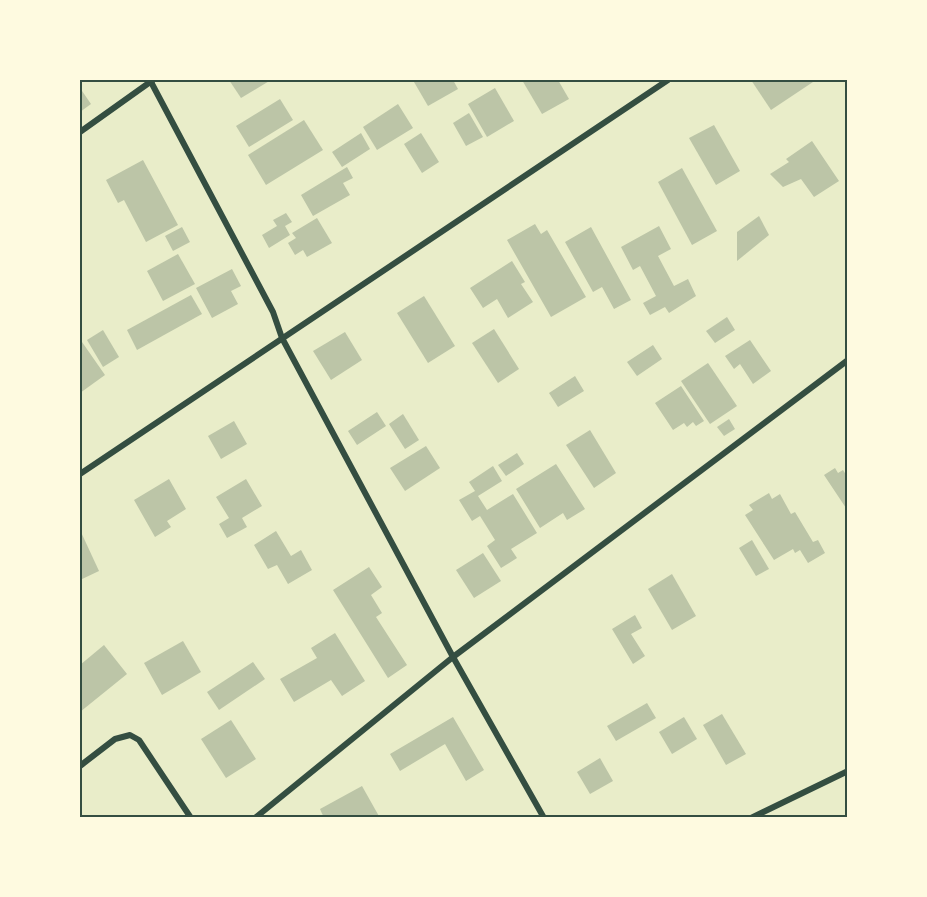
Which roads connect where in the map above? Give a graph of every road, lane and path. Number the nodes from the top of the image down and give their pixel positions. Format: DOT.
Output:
graph roads {
  1 [pos="668,80"];
  2 [pos="152,81"];
  3 [pos="80,132"];
  4 [pos="282,338"];
  5 [pos="848,360"];
  6 [pos="80,474"];
  7 [pos="453,657"];
  8 [pos="80,766"];
  9 [pos="848,771"];
  10 [pos="191,818"];
  11 [pos="255,818"];
  12 [pos="544,818"];
  13 [pos="751,818"];
  1 -- 4 [label="street"];
  2 -- 3 [label="street"];
  2 -- 4 [label="street"];
  4 -- 6 [label="street"];
  4 -- 7 [label="street"];
  5 -- 7 [label="street"];
  7 -- 11 [label="street"];
  7 -- 12 [label="street"];
  8 -- 10 [label="street"];
  9 -- 13 [label="street"];
}
